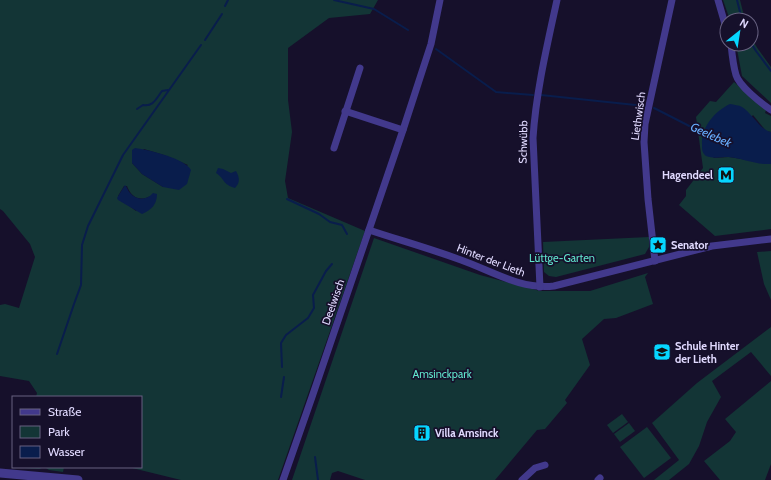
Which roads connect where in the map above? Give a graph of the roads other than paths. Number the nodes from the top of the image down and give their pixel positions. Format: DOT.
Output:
graph roads {
  1 [pos="440,0"];
  2 [pos="557,0"];
  3 [pos="672,0"];
  4 [pos="718,0"];
  5 [pos="721,12"];
  6 [pos="732,52"];
  7 [pos="360,68"];
  8 [pos="771,110"];
  9 [pos="345,111"];
  10 [pos="403,130"];
  11 [pos="334,148"];
  12 [pos="369,230"];
  13 [pos="771,238"];
  14 [pos="655,261"];
  15 [pos="540,287"];
  16 [pos="546,465"];
  17 [pos="0,473"];
  18 [pos="78,480"];
  19 [pos="283,480"];
  20 [pos="522,480"];
  1 -- 10 [label="street, Deelwisch"];
  2 -- 15 [label="street, Schwübb"];
  3 -- 14 [label="street, Liethwisch"];
  4 -- 5 [label="street"];
  6 -- 8 [label="street"];
  7 -- 9 [label="street"];
  9 -- 10 [label="street"];
  9 -- 11 [label="street"];
  10 -- 12 [label="street, Deelwisch"];
  12 -- 15 [label="street, Hinter der Lieth"];
  12 -- 19 [label="street, Deelwisch"];
  13 -- 14 [label="street, Hinter der Lieth"];
  14 -- 15 [label="street, Hinter der Lieth"];
  16 -- 20 [label="street"];
  17 -- 18 [label="street"];
}
